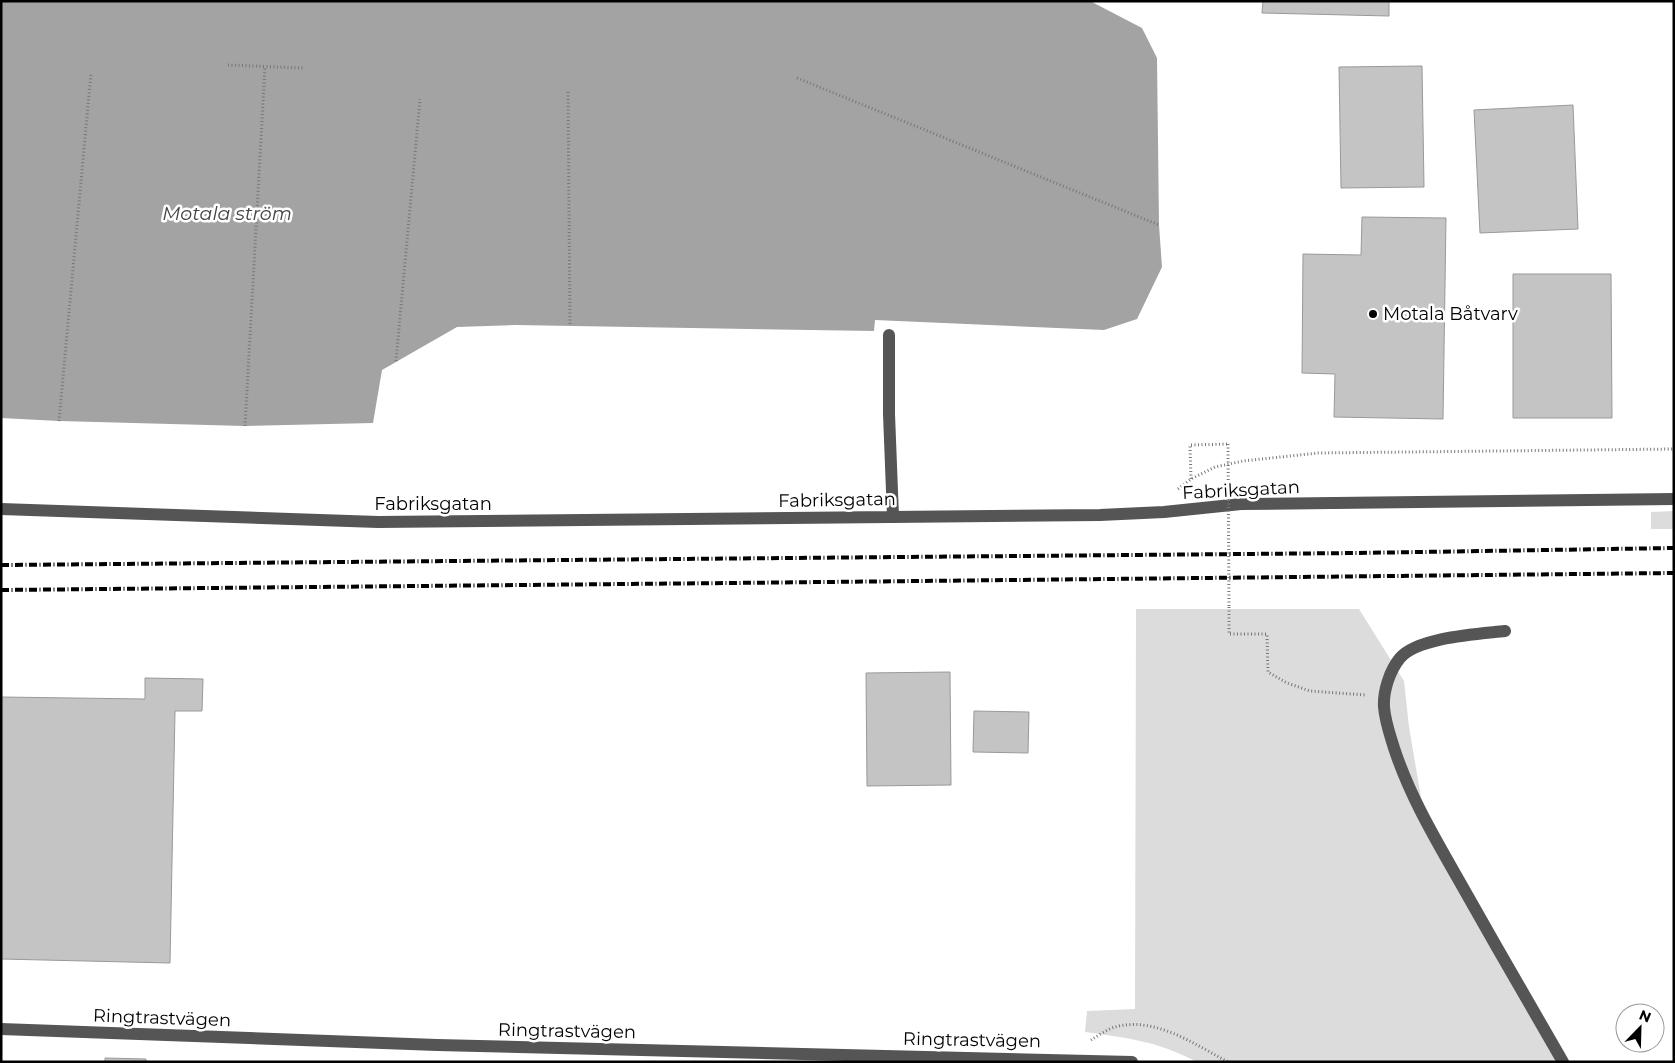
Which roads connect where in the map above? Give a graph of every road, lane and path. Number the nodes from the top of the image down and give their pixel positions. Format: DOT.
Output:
graph roads {
  1 [pos="228,65"];
  2 [pos="265,67"];
  3 [pos="303,68"];
  4 [pos="91,72"];
  5 [pos="797,78"];
  6 [pos="568,92"];
  7 [pos="420,99"];
  8 [pos="1159,225"];
  9 [pos="570,326"];
  10 [pos="889,335"];
  11 [pos="396,361"];
  12 [pos="59,421"];
  13 [pos="245,426"];
  14 [pos="1674,449"];
  15 [pos="1191,480"];
  16 [pos="1174,490"];
  17 [pos="1674,499"];
  18 [pos="1,509"];
  19 [pos="893,517"];
  20 [pos="1505,631"];
  21 [pos="1384,696"];
  22 [pos="1,1029"];
  23 [pos="1067,1059"];
  24 [pos="1132,1062"];
  25 [pos="1228,1062"];
  26 [pos="1563,1062"];
  1 -- 2 [label="path"];
  2 -- 3 [label="path"];
  2 -- 13 [label="path"];
  4 -- 12 [label="path"];
  5 -- 8 [label="path"];
  6 -- 9 [label="path"];
  7 -- 11 [label="path"];
  10 -- 19 [label="street"];
  14 -- 15 [label="path"];
  15 -- 16 [label="path"];
  15 -- 21 [label="path, bridge"];
  17 -- 19 [label="street, Fabriksgatan"];
  18 -- 19 [label="street, Fabriksgatan"];
  20 -- 21 [label="street"];
  21 -- 26 [label="street"];
  22 -- 23 [label="street, Ringtrastvägen"];
  23 -- 24 [label="street, Ringtrastvägen"];
  23 -- 25 [label="path"];
}
